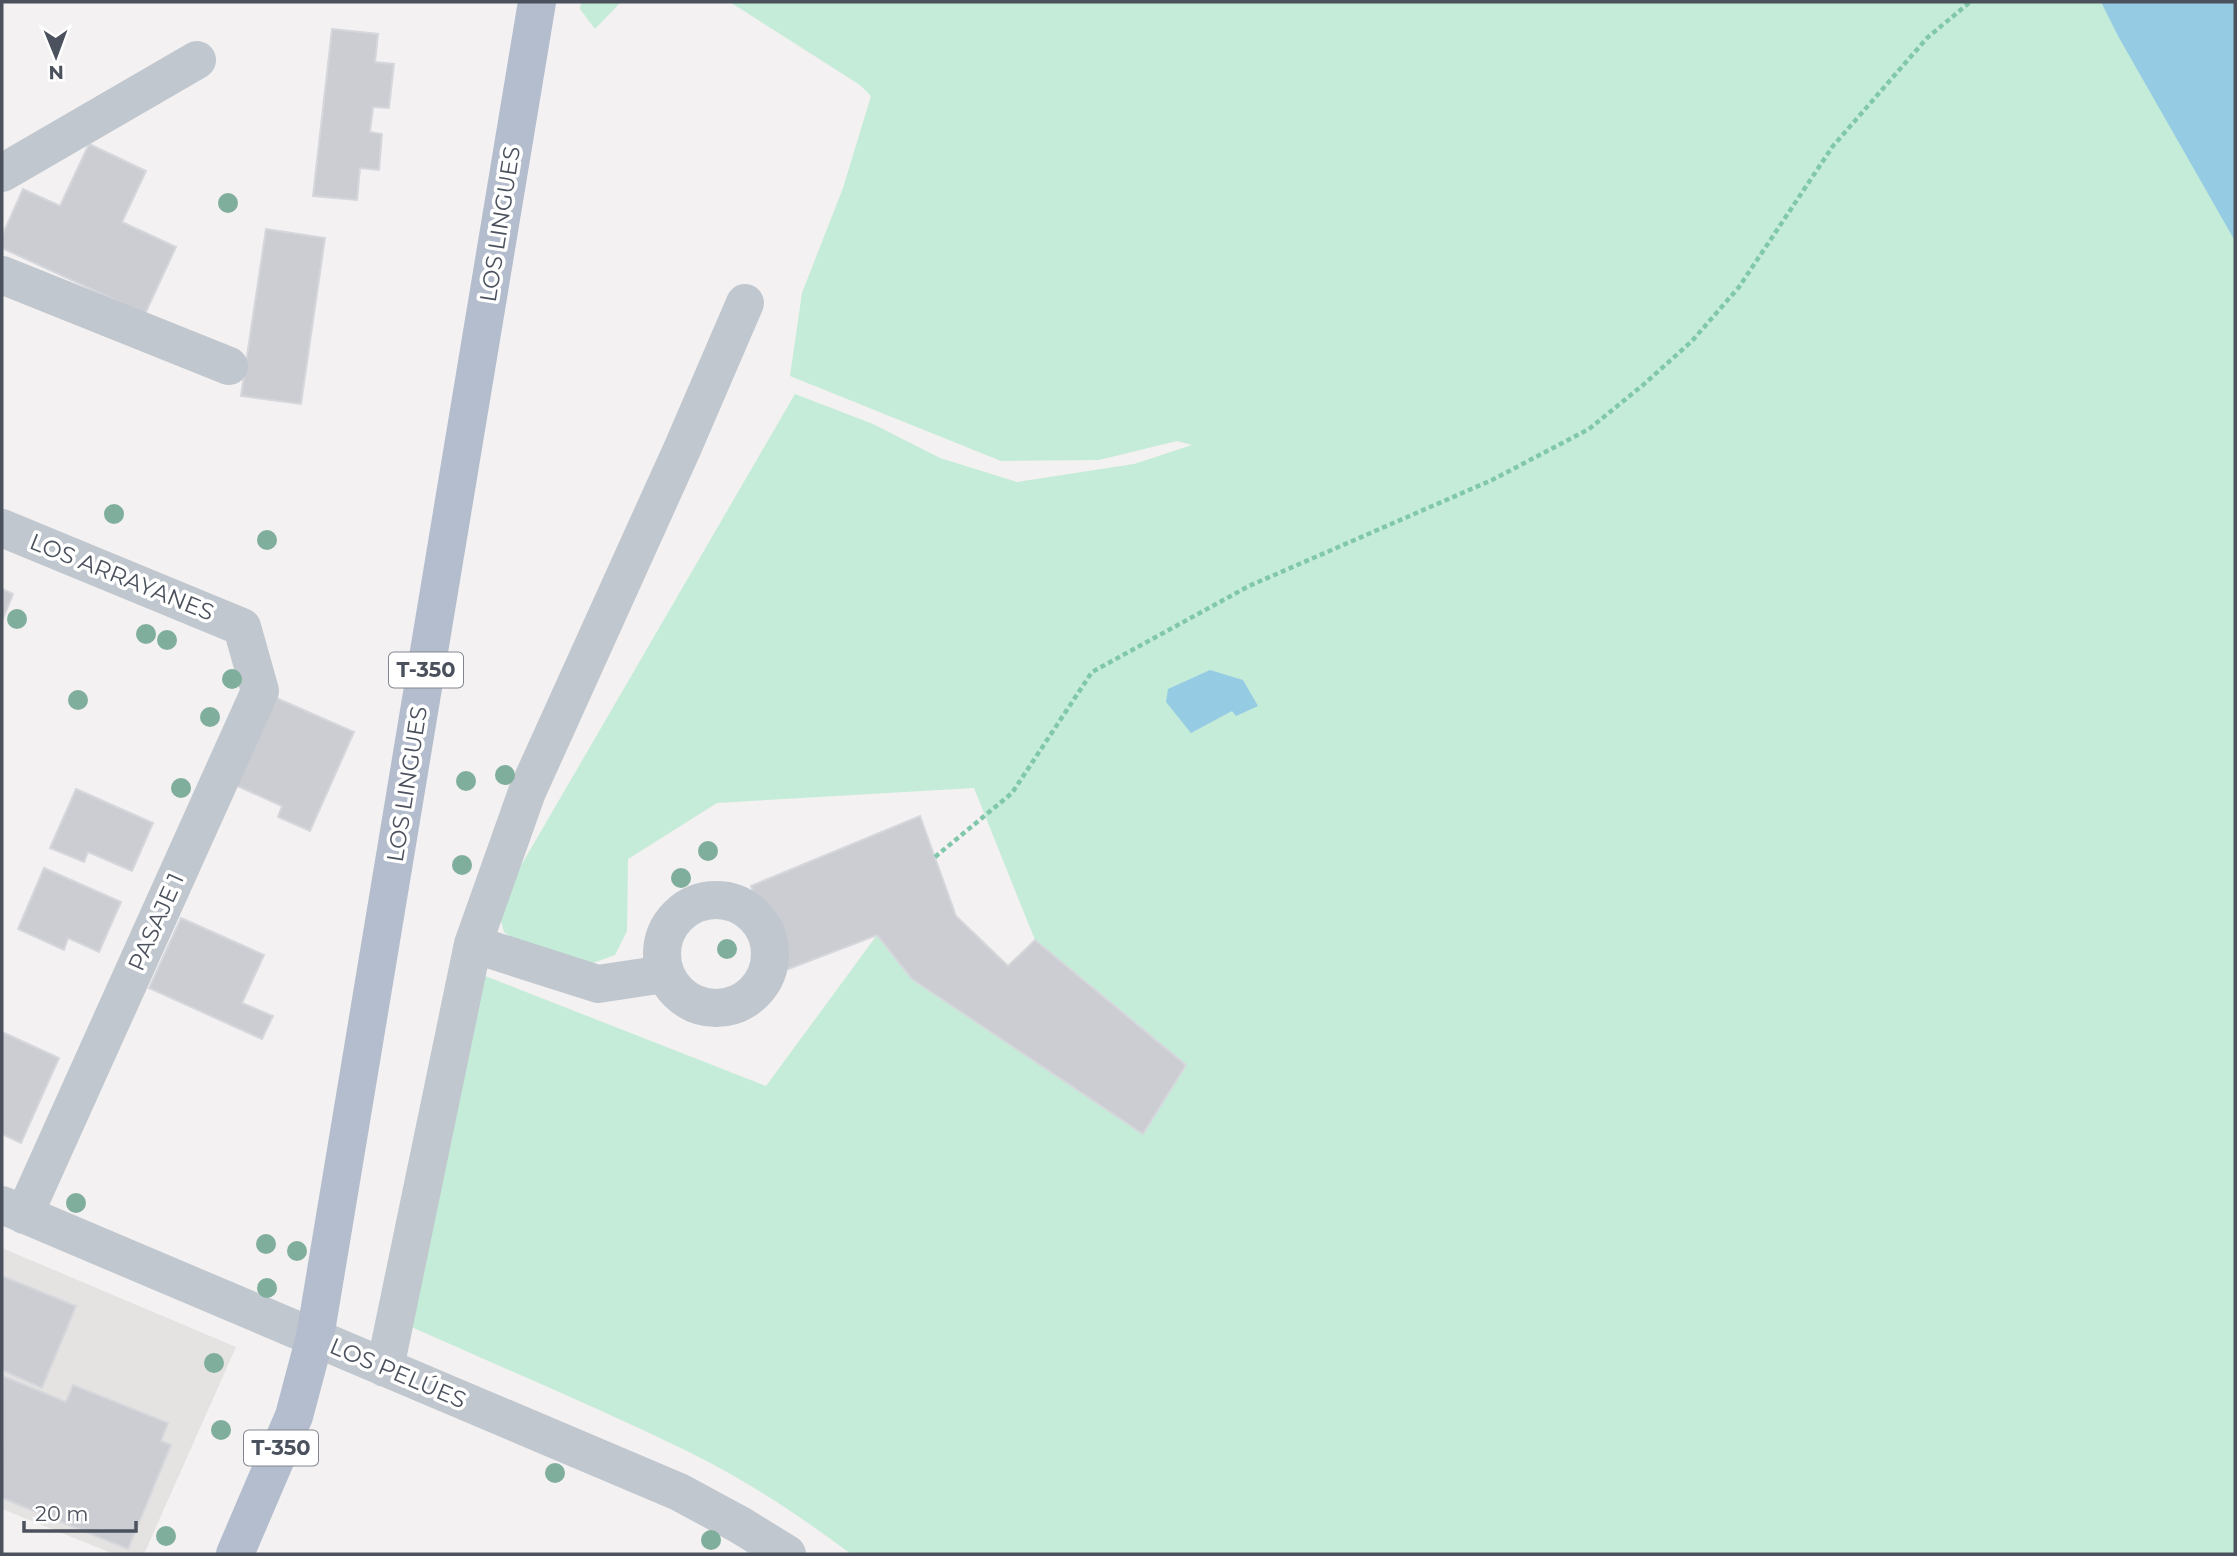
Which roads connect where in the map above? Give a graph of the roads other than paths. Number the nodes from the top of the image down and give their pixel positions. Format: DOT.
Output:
graph roads {
  1 [pos="537,2"];
  2 [pos="197,60"];
  3 [pos="2,173"];
  4 [pos="2,275"];
  5 [pos="744,303"];
  6 [pos="229,366"];
  7 [pos="2,528"];
  8 [pos="242,627"];
  9 [pos="473,944"];
  10 [pos="664,974"];
  11 [pos="13,1210"];
  12 [pos="315,1337"];
  13 [pos="385,1368"];
  14 [pos="235,1554"];
  15 [pos="787,1554"];
  1 -- 12 [label="main road, LOS LINGUES / T-350"];
  2 -- 3 [label="street"];
  4 -- 6 [label="street"];
  5 -- 9 [label="street"];
  7 -- 8 [label="street, LOS ARRAYANES"];
  8 -- 11 [label="street, PASAJE 1"];
  9 -- 10 [label="street"];
  9 -- 13 [label="street"];
  11 -- 12 [label="street, LOS PELÚES"];
  12 -- 13 [label="street, LOS PELÚES"];
  12 -- 14 [label="main road, LOS LINGUES / T-350"];
  13 -- 15 [label="street, LOS PELÚES"];
}
